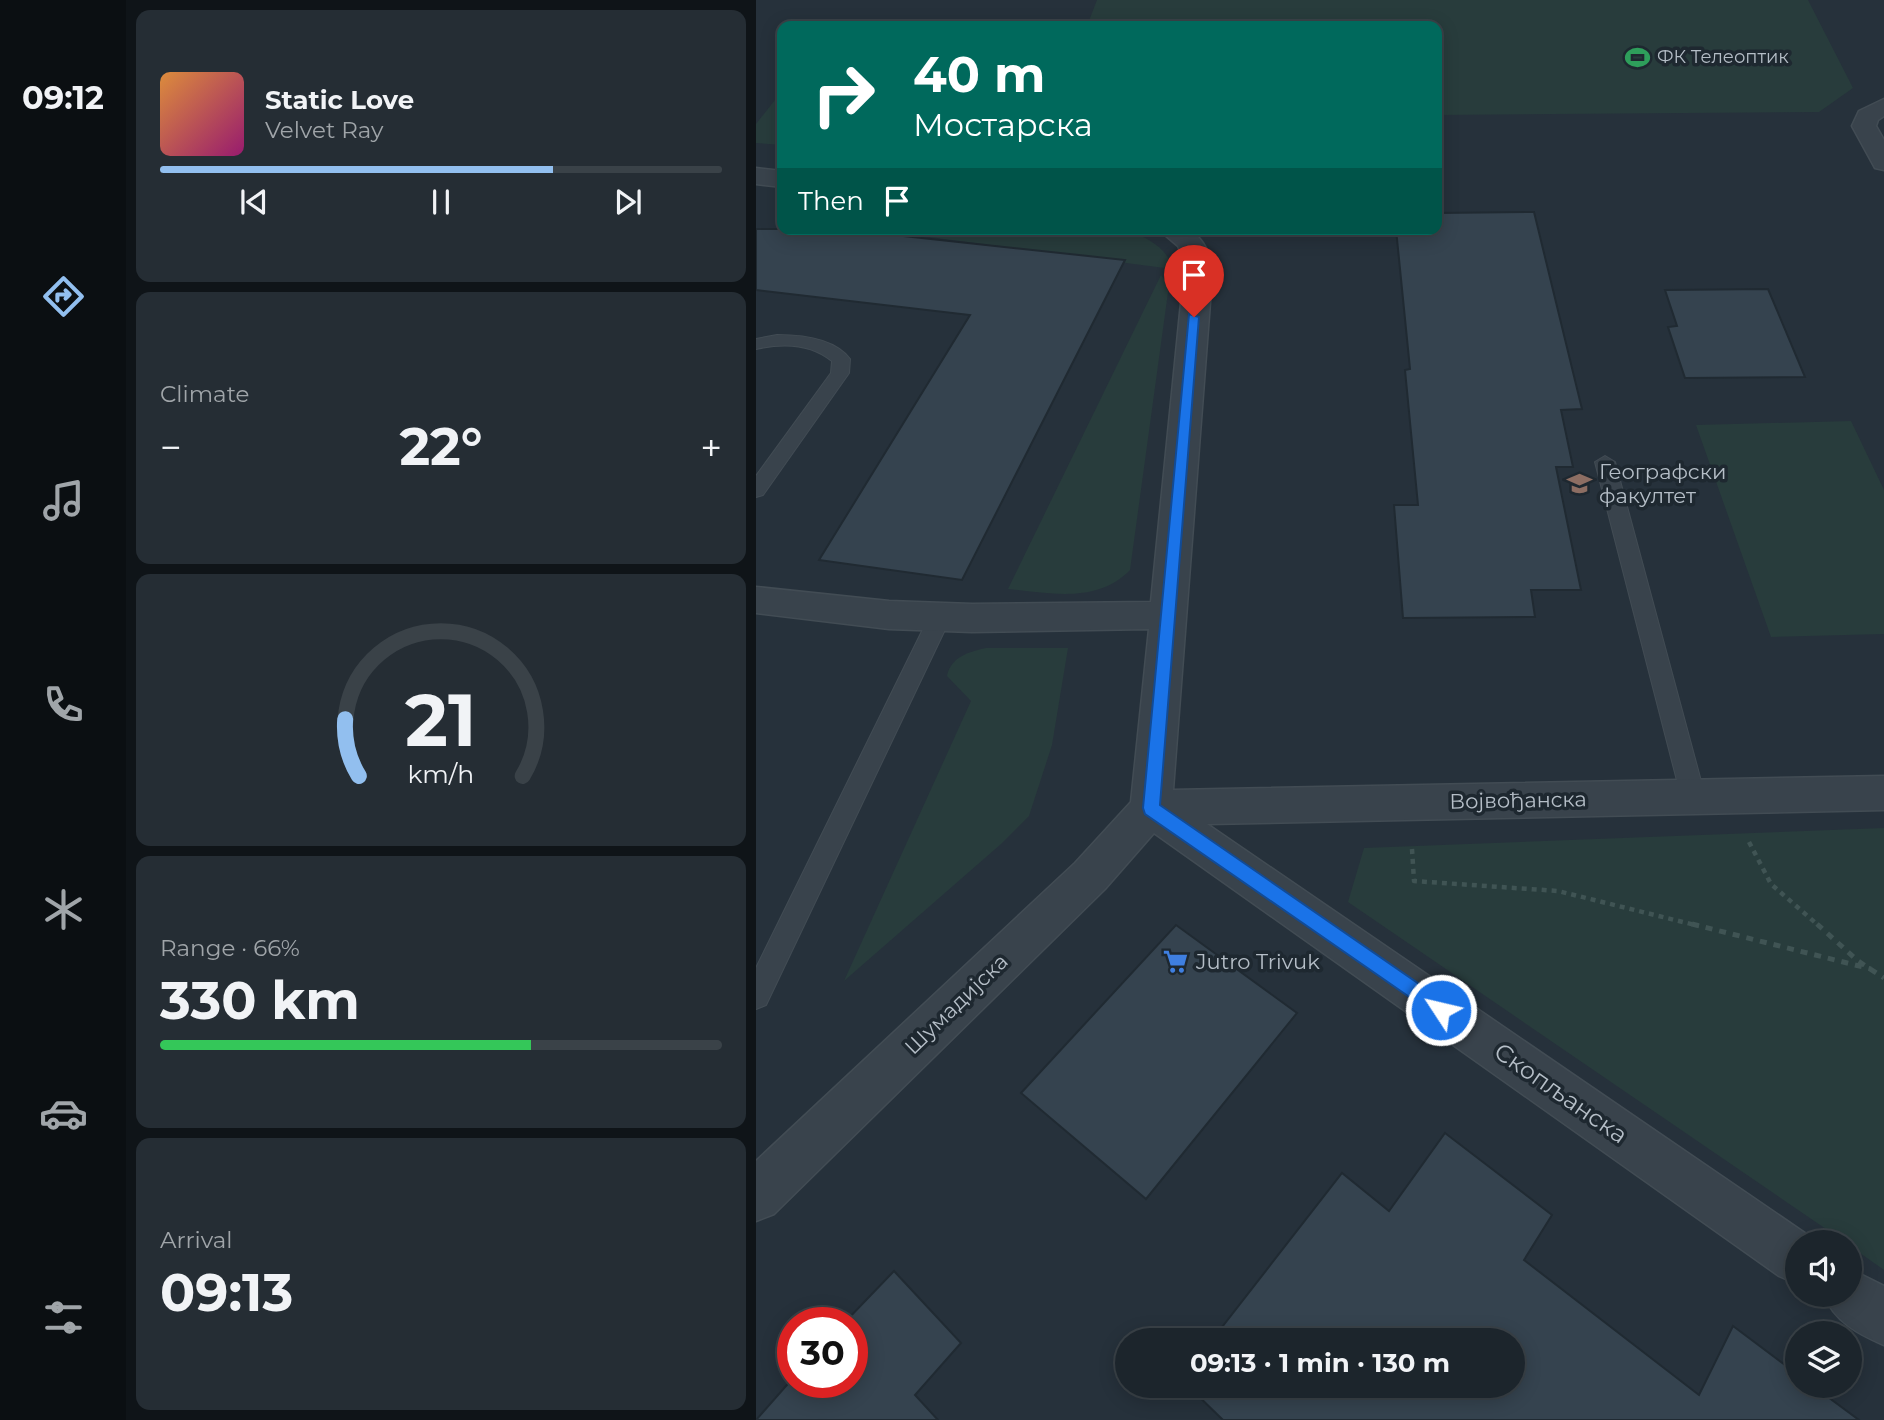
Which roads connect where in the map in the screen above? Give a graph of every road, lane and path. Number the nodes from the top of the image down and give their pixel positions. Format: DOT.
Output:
graph roads {
  1 [pos="1884,106"];
  2 [pos="1884,163"];
  3 [pos="756,176"];
  4 [pos="777,178"];
  5 [pos="1180,236"];
  6 [pos="756,344"];
  7 [pos="1605,462"];
  8 [pos="756,490"];
  9 [pos="756,600"];
  10 [pos="1166,615"];
  11 [pos="940,617"];
  12 [pos="1884,793"];
  13 [pos="1708,796"];
  14 [pos="1409,802"];
  15 [pos="1151,808"];
  16 [pos="1871,969"];
  17 [pos="1884,978"];
  18 [pos="756,996"];
  19 [pos="756,1196"];
  20 [pos="1785,1250"];
  21 [pos="1862,1302"];
  22 [pos="1884,1318"];
  1 -- 2 [label="street"];
  3 -- 4 [label="street"];
  5 -- 10 [label="street"];
  6 -- 8 [label="lane"];
  7 -- 13 [label="lane"];
  9 -- 11 [label="street"];
  10 -- 11 [label="street"];
  10 -- 15 [label="street"];
  11 -- 18 [label="lane"];
  12 -- 13 [label="street, Војвођанска"];
  13 -- 14 [label="street, Војвођанска"];
  13 -- 16 [label="path"];
  14 -- 15 [label="street, Војвођанска"];
  14 -- 16 [label="path"];
  15 -- 19 [label="street, Шумадијска"];
  15 -- 20 [label="street, Скопљанска"];
  16 -- 17 [label="path"];
  21 -- 22 [label="street"];
}
